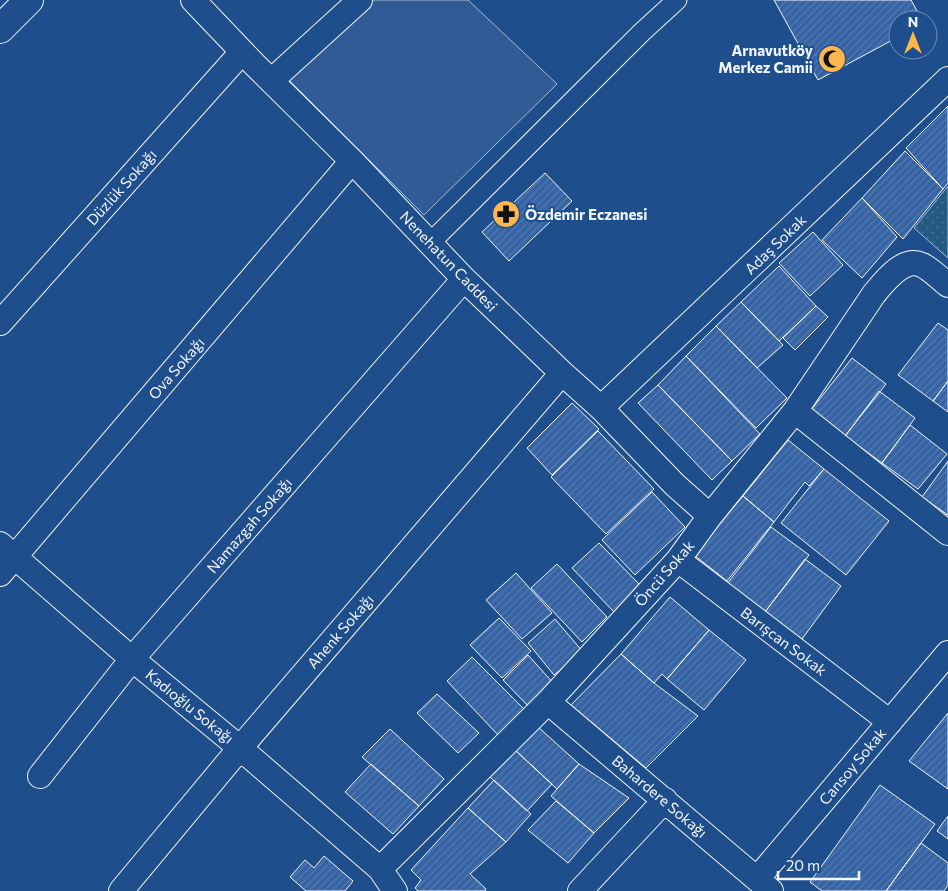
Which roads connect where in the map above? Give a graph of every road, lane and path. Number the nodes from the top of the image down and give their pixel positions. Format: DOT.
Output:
graph roads {
  1 [pos="29,0"];
  2 [pos="193,0"];
  3 [pos="360,0"];
  4 [pos="677,0"];
  5 [pos="0,29"];
  6 [pos="242,52"];
  7 [pos="948,79"];
  8 [pos="271,81"];
  9 [pos="352,161"];
  10 [pos="430,243"];
  11 [pos="464,279"];
  12 [pos="948,285"];
  13 [pos="0,323"];
  14 [pos="562,373"];
  15 [pos="601,408"];
  16 [pos="794,411"];
  17 [pos="710,516"];
  18 [pos="948,533"];
  19 [pos="7,550"];
  20 [pos="678,560"];
  21 [pos="0,574"];
  22 [pos="948,653"];
  23 [pos="132,659"];
  24 [pos="548,702"];
  25 [pos="890,722"];
  26 [pos="240,748"];
  27 [pos="40,776"];
  28 [pos="665,800"];
  29 [pos="380,869"];
  30 [pos="764,885"];
  31 [pos="121,891"];
  32 [pos="394,891"];
  33 [pos="580,891"];
  1 -- 5 [label="street"];
  2 -- 6 [label="street, Nenehatun Caddesi"];
  3 -- 8 [label="street"];
  4 -- 10 [label="street"];
  6 -- 8 [label="street, Nenehatun Caddesi"];
  6 -- 13 [label="street, Düzlük Sokağı"];
  7 -- 15 [label="street, Adaş Sokak"];
  8 -- 9 [label="street, Nenehatun Caddesi"];
  9 -- 10 [label="street, Nenehatun Caddesi"];
  9 -- 19 [label="street, Ova Sokağı"];
  10 -- 11 [label="street, Nenehatun Caddesi"];
  11 -- 14 [label="street, Nenehatun Caddesi"];
  11 -- 23 [label="street, Namazgah Sokağı"];
  12 -- 16 [label="street, Öncü Sokak"];
  14 -- 15 [label="street, Nenehatun Caddesi"];
  14 -- 26 [label="street, Ahenk Sokağı"];
  15 -- 17 [label="street, Nenehatun Caddesi"];
  16 -- 17 [label="street, Öncü Sokak"];
  16 -- 18 [label="street"];
  17 -- 20 [label="street, Öncü Sokak"];
  19 -- 21 [label="street, Ova Sokağı"];
  19 -- 23 [label="street, Kadıoğlu Sokağı"];
  20 -- 24 [label="street, Öncü Sokak"];
  20 -- 25 [label="street, Barışcan Sokak"];
  22 -- 25 [label="street, Cansoy Sokak"];
  23 -- 26 [label="street, Kadıoğlu Sokağı"];
  23 -- 27 [label="street, Namazgah Sokağı"];
  24 -- 28 [label="street, Bahardere Sokağı"];
  24 -- 29 [label="street, Öncü Sokak"];
  25 -- 30 [label="street, Cansoy Sokak"];
  26 -- 29 [label="street, Kadıoğlu Sokağı"];
  26 -- 31 [label="street, Ahenk Sokağı"];
  28 -- 30 [label="street, Bahardere Sokağı"];
  28 -- 33 [label="street"];
  29 -- 32 [label="street, Kadıoğlu Sokağı"];
}
